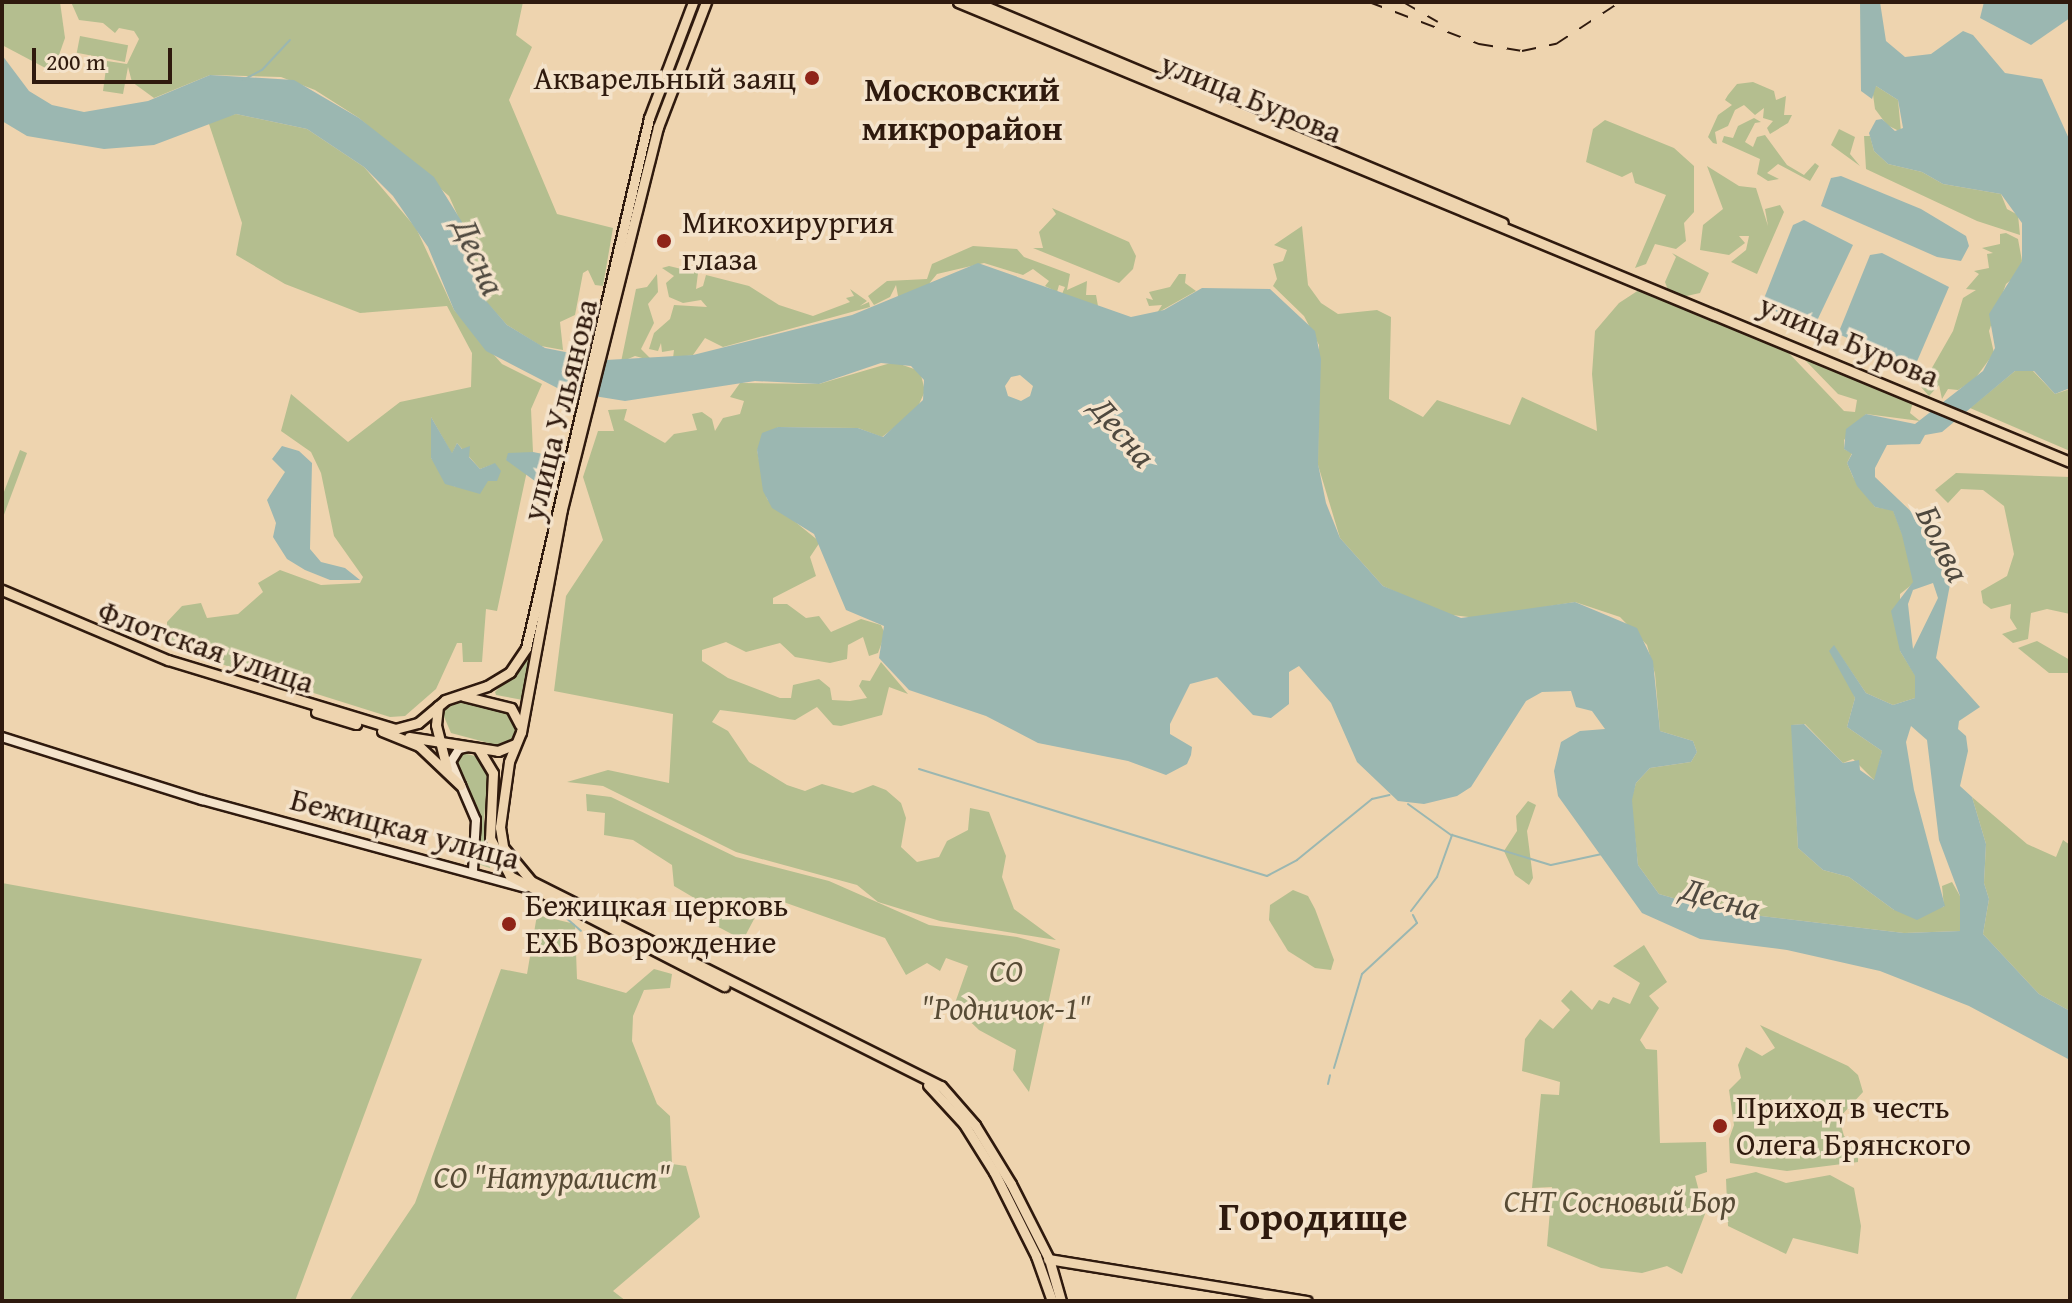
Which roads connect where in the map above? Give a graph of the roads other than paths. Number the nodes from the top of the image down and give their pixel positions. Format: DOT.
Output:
graph roads {
  1 [pos="693,2"];
  2 [pos="706,2"];
  3 [pos="958,2"];
  4 [pos="975,2"];
  5 [pos="1526,235"];
  6 [pos="603,326"];
  7 [pos="2067,461"];
  8 [pos="559,509"];
  9 [pos="2,592"];
  10 [pos="460,696"];
  11 [pos="438,706"];
  12 [pos="436,725"];
  13 [pos="520,735"];
  14 [pos="398,736"];
  15 [pos="2,737"];
  16 [pos="438,741"];
  17 [pos="457,743"];
  18 [pos="475,747"];
  19 [pos="447,770"];
  20 [pos="460,785"];
  21 [pos="501,839"];
  22 [pos="473,870"];
  23 [pos="525,888"];
  24 [pos="1036,1256"];
  25 [pos="1049,1259"];
  26 [pos="1052,1301"];
  27 [pos="1061,1301"];
  28 [pos="1307,1301"];
  1 -- 6 [label="main road, улица Ульянова"];
  2 -- 6 [label="main road, улица Ульянова"];
  3 -- 5 [label="main road, улица Бурова"];
  4 -- 5 [label="main road, улица Бурова"];
  5 -- 7 [label="main road, улица Бурова"];
  6 -- 8 [label="main road, улица Ульянова"];
  8 -- 10 [label="main road, улица Ульянова"];
  8 -- 13 [label="main road, улица Ульянова"];
  9 -- 11 [label="main road, Флотская улица"];
  9 -- 14 [label="main road, Флотская улица"];
  10 -- 11 [label="main road"];
  10 -- 13 [label="main road"];
  11 -- 12 [label="main road"];
  12 -- 16 [label="main road"];
  12 -- 17 [label="main road"];
  13 -- 18 [label="main road"];
  13 -- 21 [label="main road, улица Ульянова"];
  14 -- 16 [label="main road"];
  14 -- 19 [label="main road"];
  15 -- 22 [label="street, Бежицкая улица"];
  16 -- 17 [label="main road"];
  16 -- 19 [label="main road"];
  17 -- 18 [label="main road"];
  18 -- 20 [label="street"];
  18 -- 23 [label="main road"];
  19 -- 20 [label="main road"];
  20 -- 22 [label="street"];
  21 -- 25 [label="main road, Бежицкая улица"];
  22 -- 23 [label="street, Бежицкая улица"];
  23 -- 24 [label="main road, Бежицкая улица"];
  24 -- 25 [label="main road"];
  24 -- 26 [label="main road, Бежицкая улица"];
  25 -- 27 [label="main road, Бежицкая улица"];
  25 -- 28 [label="main road"];
}
